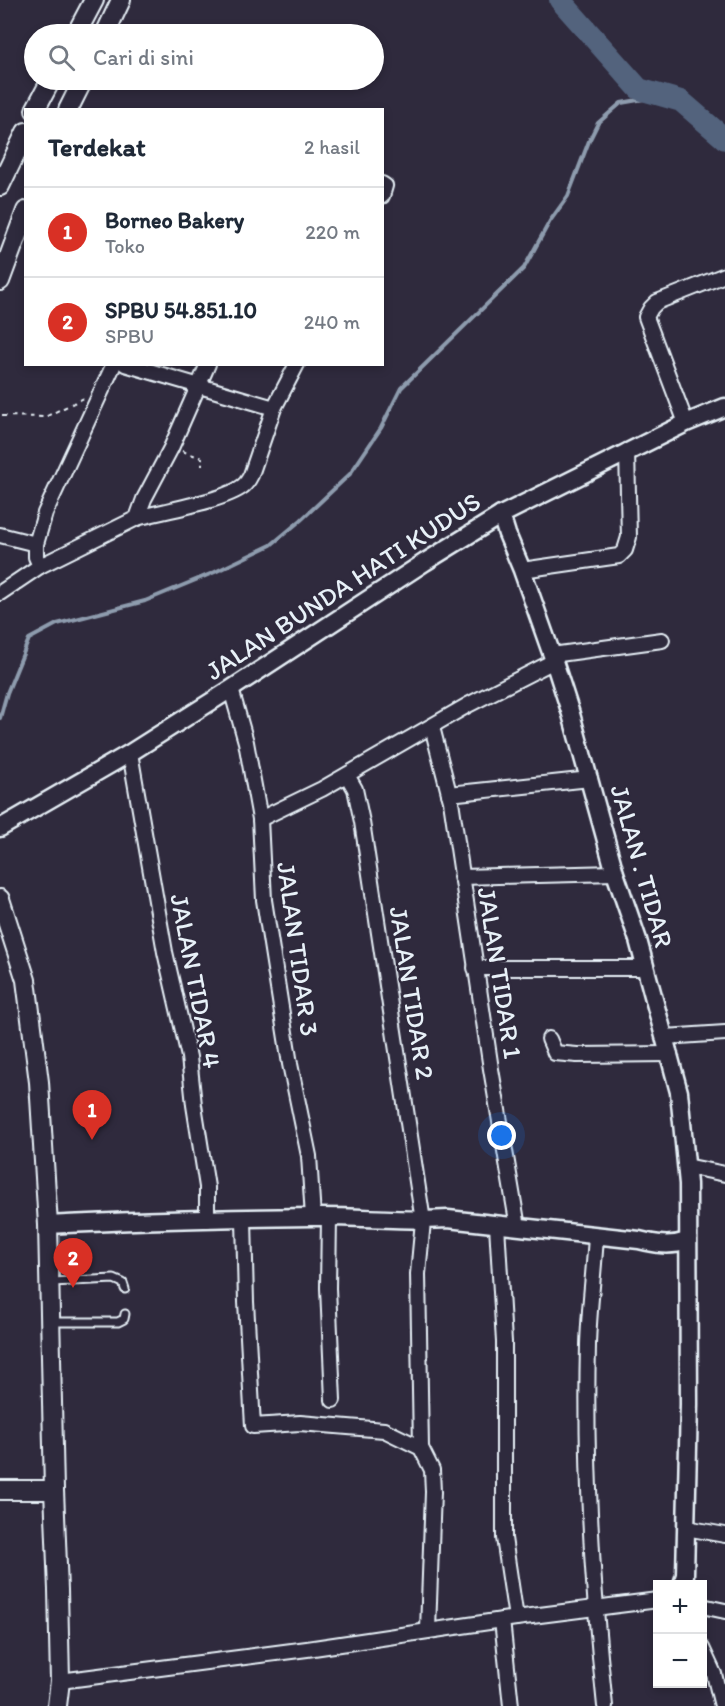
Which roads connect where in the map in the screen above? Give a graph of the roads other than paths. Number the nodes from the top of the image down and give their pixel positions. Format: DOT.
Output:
graph roads {
  1 [pos="94,0"];
  2 [pos="120,0"];
  3 [pos="81,24"];
  4 [pos="109,24"];
  5 [pos="46,90"];
  6 [pos="78,90"];
  7 [pos="37,108"];
  8 [pos="69,108"];
  9 [pos="24,136"];
  10 [pos="0,186"];
  11 [pos="24,216"];
  12 [pos="725,275"];
  13 [pos="0,281"];
  14 [pos="113,366"];
  15 [pos="132,366"];
  16 [pos="207,366"];
  17 [pos="296,366"];
  18 [pos="199,385"];
  19 [pos="725,407"];
  20 [pos="274,408"];
  21 [pos="686,423"];
  22 [pos="627,452"];
  23 [pos="501,515"];
  24 [pos="137,518"];
  25 [pos="0,535"];
  26 [pos="36,544"];
  27 [pos="40,566"];
  28 [pos="522,570"];
  29 [pos="0,593"];
  30 [pos="662,639"];
  31 [pos="553,658"];
  32 [pos="231,689"];
  33 [pos="432,727"];
  34 [pos="130,753"];
  35 [pos="347,775"];
  36 [pos="590,779"];
  37 [pos="449,794"];
  38 [pos="260,819"];
  39 [pos="0,828"];
  40 [pos="615,873"];
  41 [pos="461,877"];
  42 [pos="0,899"];
  43 [pos="475,968"];
  44 [pos="645,968"];
  45 [pos="725,1034"];
  46 [pos="549,1039"];
  47 [pos="667,1045"];
  48 [pos="686,1166"];
  49 [pos="725,1174"];
  50 [pos="321,1217"];
  51 [pos="244,1219"];
  52 [pos="207,1220"];
  53 [pos="423,1221"];
  54 [pos="48,1225"];
  55 [pos="497,1225"];
  56 [pos="518,1227"];
  57 [pos="596,1236"];
  58 [pos="687,1241"];
  59 [pos="49,1283"];
  60 [pos="125,1289"];
  61 [pos="125,1314"];
  62 [pos="51,1322"];
  63 [pos="333,1400"];
  64 [pos="421,1448"];
  65 [pos="0,1490"];
  66 [pos="54,1490"];
  67 [pos="686,1528"];
  68 [pos="725,1535"];
  69 [pos="683,1580"];
  70 [pos="653,1600"];
  71 [pos="707,1607"];
  72 [pos="595,1609"];
  73 [pos="725,1611"];
  74 [pos="509,1619"];
  75 [pos="429,1629"];
  76 [pos="707,1659"];
  77 [pos="60,1681"];
  78 [pos="57,1706"];
  79 [pos="511,1706"];
  80 [pos="605,1706"];
  81 [pos="722,1706"];
  1 -- 3 [label="main road"];
  2 -- 4 [label="main road"];
  5 -- 7 [label="main road"];
  6 -- 8 [label="main road"];
  9 -- 10 [label="main road"];
  11 -- 13 [label="main road"];
  12 -- 21 [label="street"];
  14 -- 26 [label="street"];
  15 -- 18 [label="street"];
  16 -- 18 [label="street"];
  17 -- 20 [label="street"];
  18 -- 20 [label="street"];
  18 -- 24 [label="street"];
  19 -- 21 [label="street, JALAN BUNDA HATI KUDUS"];
  20 -- 24 [label="street"];
  21 -- 22 [label="street, JALAN BUNDA HATI KUDUS"];
  22 -- 23 [label="street, JALAN BUNDA HATI KUDUS"];
  22 -- 28 [label="street"];
  23 -- 28 [label="street, JALAN . TIDAR"];
  23 -- 32 [label="street, JALAN BUNDA HATI KUDUS"];
  24 -- 27 [label="street"];
  25 -- 26 [label="street"];
  26 -- 27 [label="street"];
  27 -- 29 [label="street"];
  28 -- 31 [label="street, JALAN . TIDAR"];
  30 -- 31 [label="street"];
  31 -- 33 [label="street"];
  31 -- 36 [label="street, JALAN . TIDAR"];
  32 -- 34 [label="street, JALAN BUNDA HATI KUDUS"];
  32 -- 38 [label="street, JALAN TIDAR 3"];
  33 -- 35 [label="street"];
  33 -- 37 [label="street, JALAN TIDAR 1"];
  34 -- 39 [label="street, JALAN BUNDA HATI KUDUS"];
  34 -- 52 [label="street, JALAN TIDAR 4"];
  35 -- 38 [label="street"];
  35 -- 53 [label="street, JALAN TIDAR 2"];
  36 -- 37 [label="street"];
  36 -- 40 [label="street, JALAN . TIDAR"];
  37 -- 41 [label="street, JALAN TIDAR 1"];
  38 -- 50 [label="street, JALAN TIDAR 3"];
  40 -- 41 [label="street"];
  40 -- 44 [label="street, JALAN . TIDAR"];
  41 -- 43 [label="street, JALAN TIDAR 1"];
  42 -- 54 [label="main road"];
  43 -- 44 [label="street"];
  43 -- 56 [label="street, JALAN TIDAR 1"];
  44 -- 47 [label="street, JALAN . TIDAR"];
  45 -- 47 [label="street"];
  46 -- 47 [label="street"];
  47 -- 48 [label="street, JALAN . TIDAR"];
  48 -- 49 [label="street"];
  48 -- 58 [label="street, JALAN . TIDAR"];
  50 -- 51 [label="street"];
  50 -- 53 [label="street"];
  50 -- 63 [label="street, JALAN TIDAR 3"];
  51 -- 52 [label="street"];
  51 -- 64 [label="street"];
  52 -- 54 [label="street"];
  53 -- 55 [label="street"];
  53 -- 64 [label="street, JALAN TIDAR 2"];
  54 -- 59 [label="main road"];
  55 -- 56 [label="street"];
  55 -- 74 [label="street"];
  56 -- 57 [label="street"];
  57 -- 58 [label="street"];
  57 -- 72 [label="street"];
  58 -- 67 [label="street, JALAN . TIDAR"];
  59 -- 60 [label="lane"];
  59 -- 62 [label="main road"];
  61 -- 62 [label="lane"];
  62 -- 66 [label="main road"];
  64 -- 75 [label="street"];
  65 -- 66 [label="main road"];
  66 -- 77 [label="main road"];
  67 -- 68 [label="street"];
  67 -- 69 [label="street, JALAN . TIDAR"];
  70 -- 72 [label="street"];
  71 -- 73 [label="street"];
  72 -- 74 [label="street"];
  72 -- 80 [label="street"];
  74 -- 75 [label="street"];
  74 -- 79 [label="street"];
  75 -- 77 [label="street"];
  76 -- 81 [label="street"];
  77 -- 78 [label="main road"];
}
